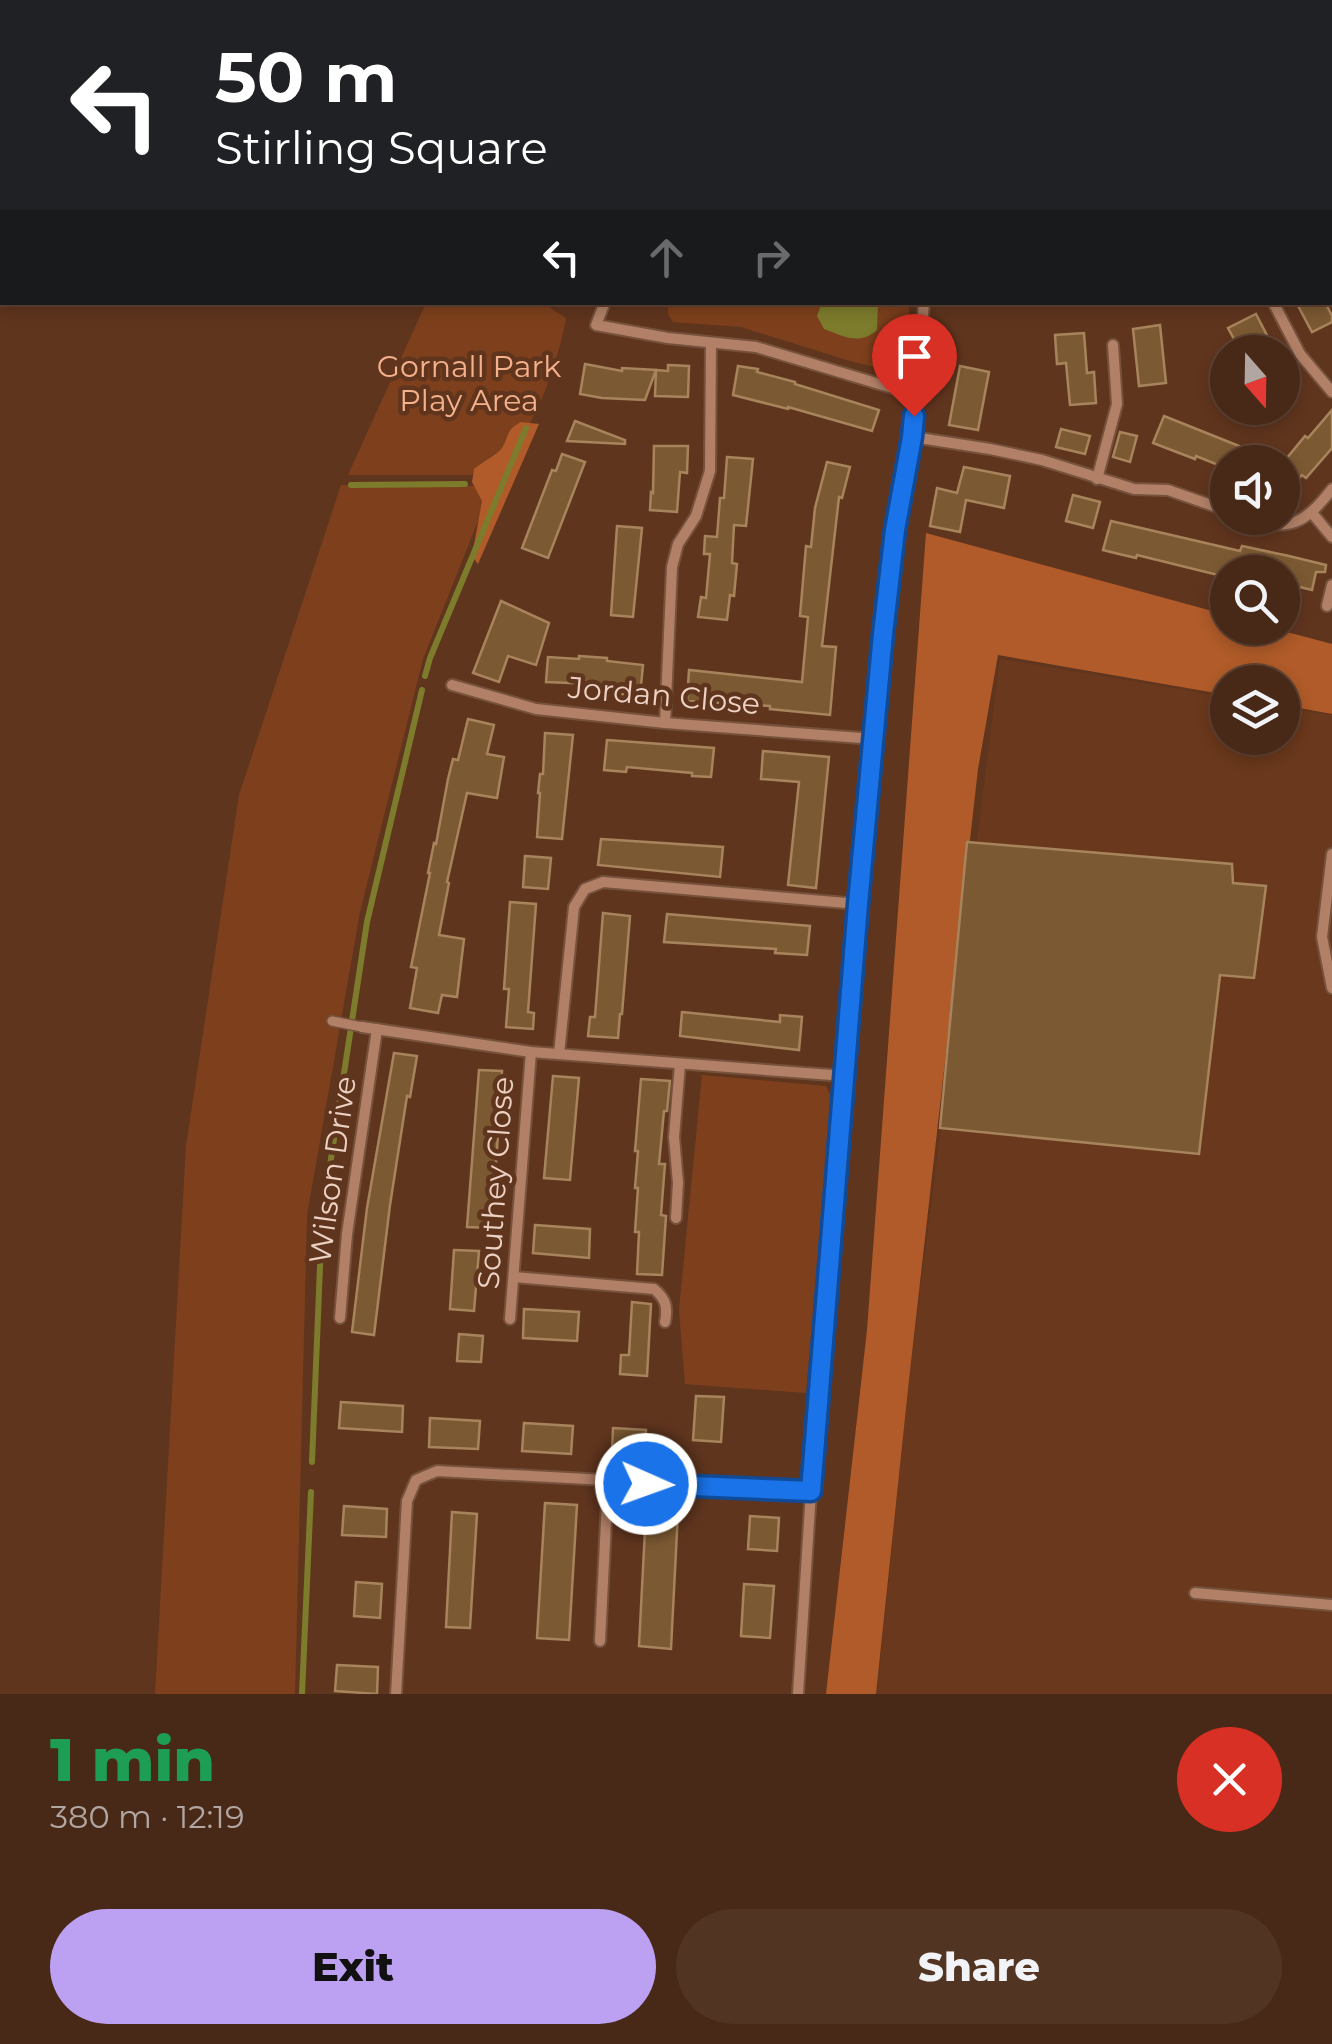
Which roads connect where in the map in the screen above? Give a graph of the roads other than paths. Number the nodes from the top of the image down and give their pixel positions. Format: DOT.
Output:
graph roads {
  1 [pos="605,305"];
  2 [pos="924,305"];
  3 [pos="1275,305"];
  4 [pos="711,343"];
  5 [pos="1113,345"];
  6 [pos="1332,392"];
  7 [pos="916,394"];
  8 [pos="912,437"];
  9 [pos="1098,479"];
  10 [pos="1332,488"];
  11 [pos="1210,505"];
  12 [pos="1312,514"];
  13 [pos="1300,520"];
  14 [pos="1332,537"];
  15 [pos="1332,585"];
  16 [pos="1327,606"];
  17 [pos="452,685"];
  18 [pos="665,722"];
  19 [pos="874,739"];
  20 [pos="1332,854"];
  21 [pos="858,904"];
  22 [pos="1332,988"];
  23 [pos="338,1022"];
  24 [pos="362,1027"];
  25 [pos="378,1030"];
  26 [pos="531,1052"];
  27 [pos="558,1054"];
  28 [pos="680,1064"];
  29 [pos="845,1076"];
  30 [pos="676,1218"];
  31 [pos="514,1276"];
  32 [pos="340,1318"];
  33 [pos="510,1318"];
  34 [pos="665,1322"];
  35 [pos="608,1482"];
  36 [pos="811,1491"];
  37 [pos="1195,1593"];
  38 [pos="1332,1605"];
  39 [pos="600,1641"];
  40 [pos="396,1694"];
  41 [pos="798,1694"];
  1 -- 4 [label="street"];
  2 -- 7 [label="street"];
  3 -- 6 [label="street"];
  4 -- 7 [label="street"];
  4 -- 18 [label="street"];
  5 -- 9 [label="street"];
  7 -- 8 [label="street"];
  8 -- 9 [label="street"];
  8 -- 19 [label="street"];
  9 -- 11 [label="street"];
  10 -- 12 [label="street"];
  12 -- 13 [label="street"];
  12 -- 14 [label="street"];
  15 -- 16 [label="street"];
  17 -- 18 [label="street, Jordan Close"];
  18 -- 19 [label="street, Jordan Close"];
  19 -- 21 [label="street"];
  20 -- 22 [label="street"];
  21 -- 27 [label="street"];
  21 -- 29 [label="street"];
  23 -- 24 [label="street"];
  24 -- 25 [label="street"];
  25 -- 26 [label="street"];
  25 -- 32 [label="street, Wilson Drive"];
  26 -- 27 [label="street"];
  26 -- 31 [label="street, Southey Close"];
  27 -- 28 [label="street"];
  28 -- 29 [label="street"];
  28 -- 30 [label="street"];
  29 -- 36 [label="street"];
  31 -- 33 [label="street, Southey Close"];
  31 -- 34 [label="street"];
  35 -- 36 [label="street"];
  35 -- 39 [label="street"];
  35 -- 40 [label="street"];
  36 -- 41 [label="street"];
  37 -- 38 [label="street"];
}
